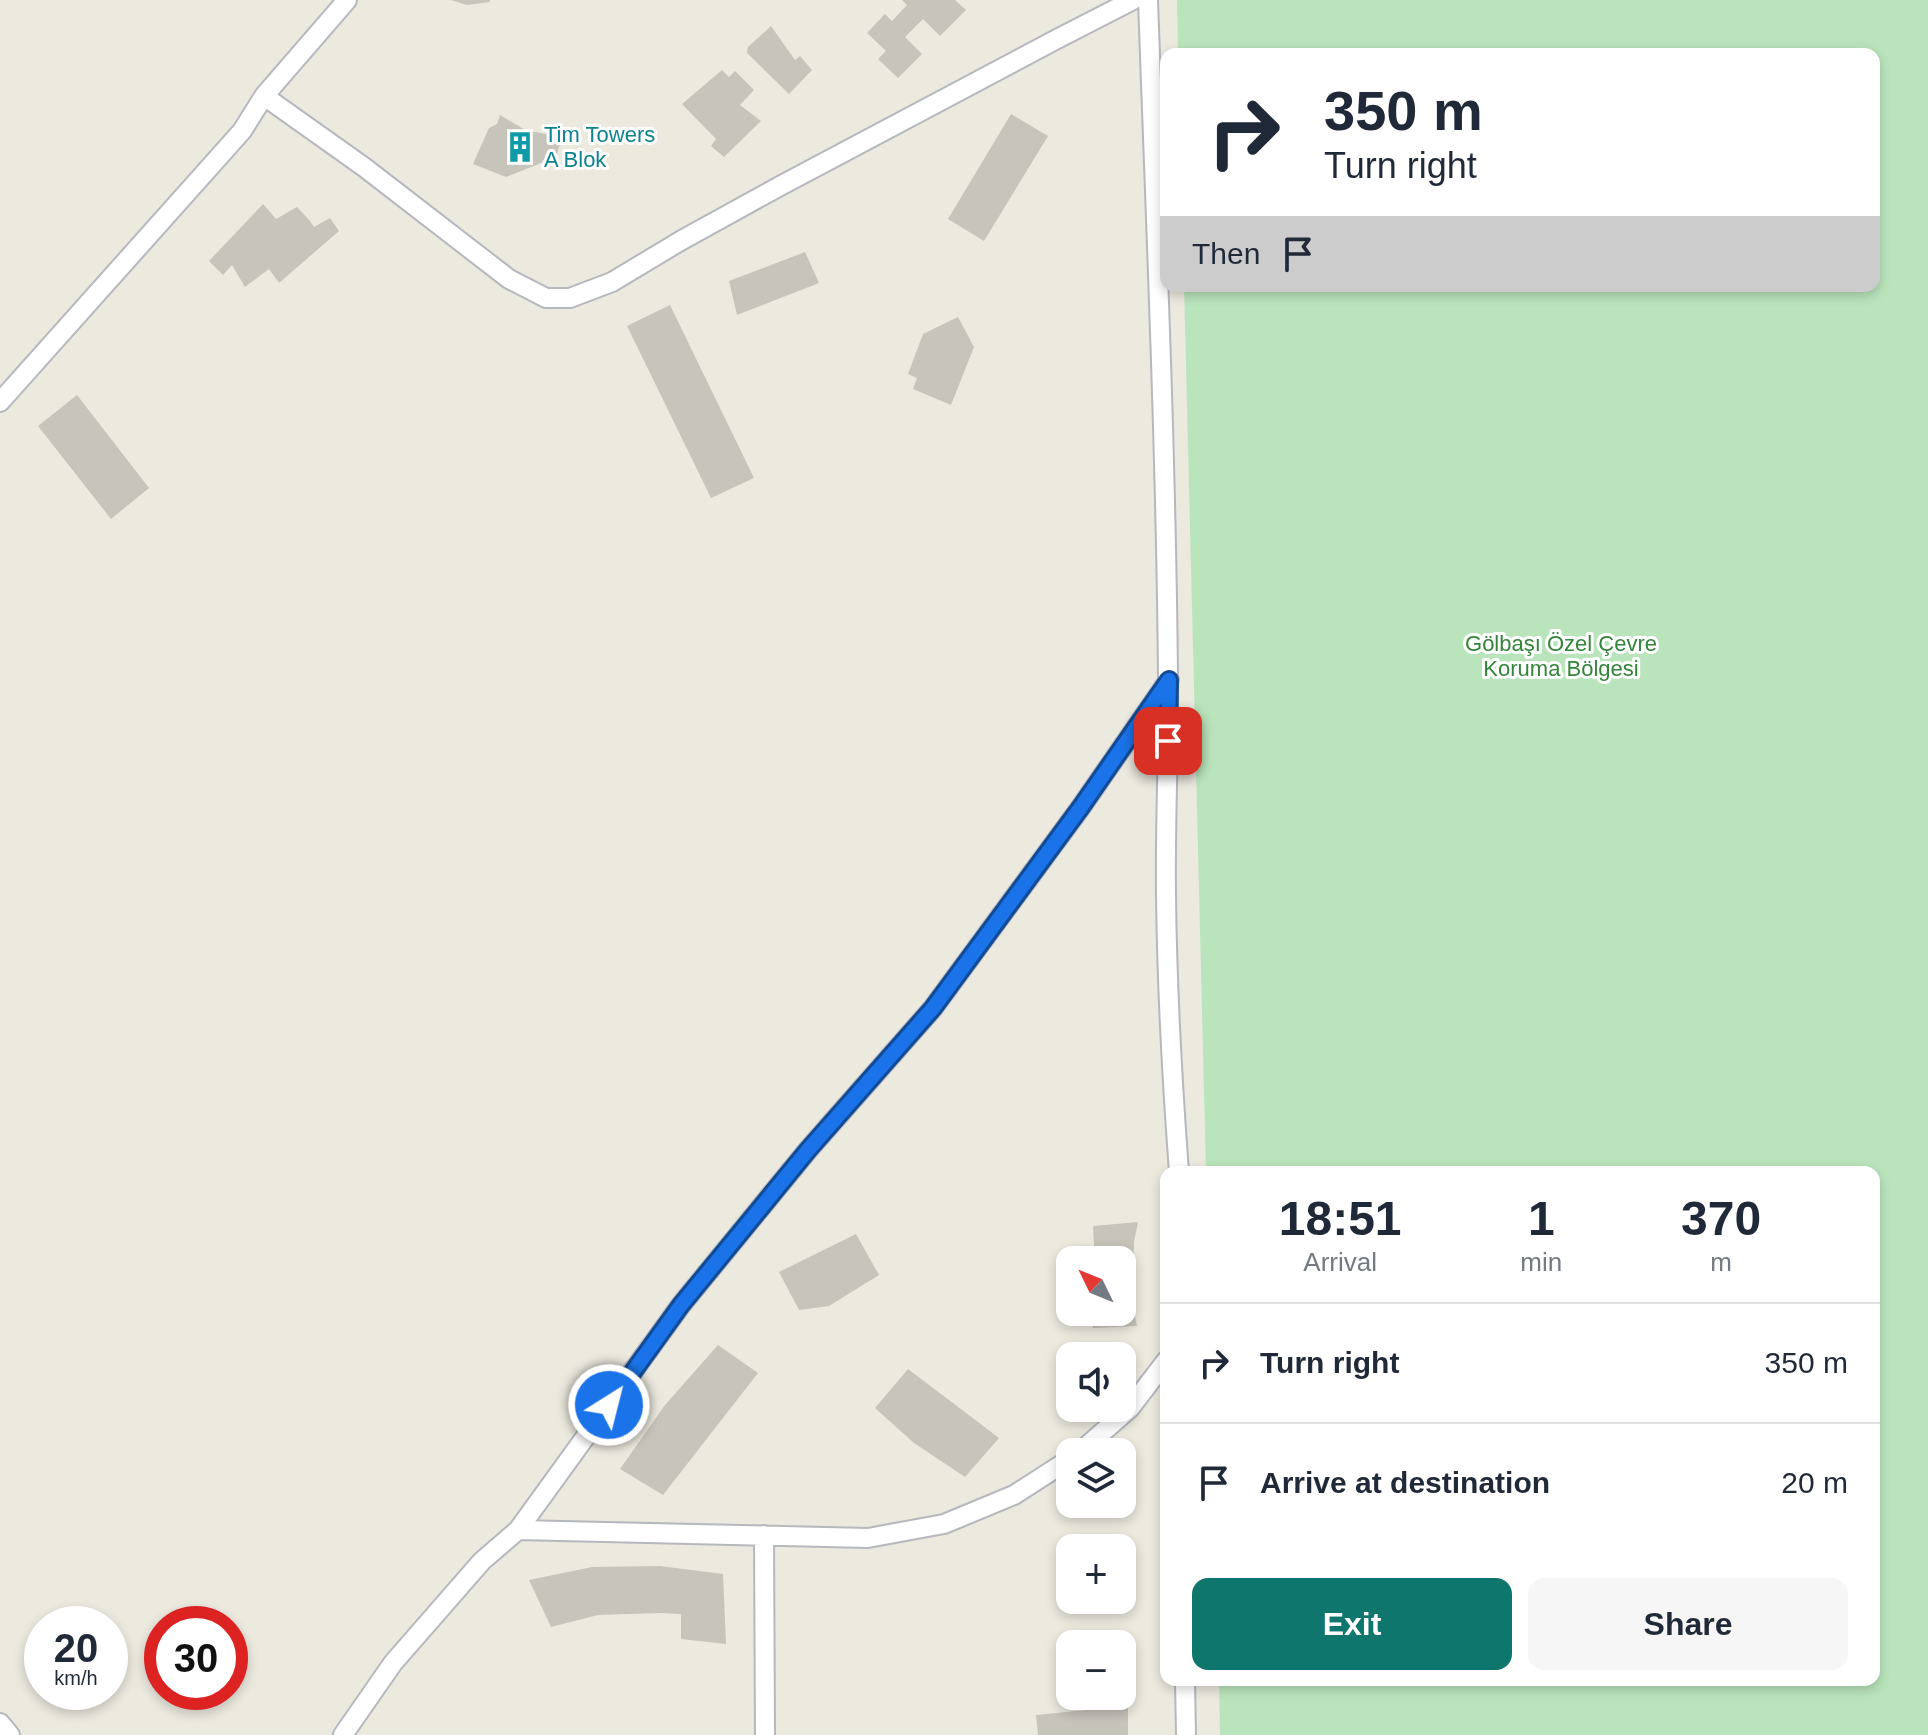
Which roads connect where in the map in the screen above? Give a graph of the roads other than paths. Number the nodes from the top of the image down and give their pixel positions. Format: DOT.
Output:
graph roads {
  1 [pos="347,0"];
  2 [pos="1133,0"];
  3 [pos="1148,0"];
  4 [pos="264,96"];
  5 [pos="0,402"];
  6 [pos="1169,680"];
  7 [pos="1179,1166"];
  8 [pos="1160,1369"];
  9 [pos="1096,1438"];
  10 [pos="1056,1468"];
  11 [pos="518,1530"];
  12 [pos="764,1535"];
  13 [pos="1185,1686"];
  14 [pos="0,1723"];
  15 [pos="10,1735"];
  16 [pos="343,1735"];
  17 [pos="765,1735"];
  18 [pos="1186,1735"];
  1 -- 4 [label="street"];
  2 -- 4 [label="street"];
  3 -- 6 [label="street"];
  4 -- 5 [label="street"];
  6 -- 7 [label="street"];
  6 -- 11 [label="street"];
  8 -- 9 [label="street"];
  10 -- 12 [label="street"];
  11 -- 12 [label="street"];
  11 -- 16 [label="street"];
  12 -- 17 [label="street"];
  13 -- 18 [label="street"];
  14 -- 15 [label="street"];
}
